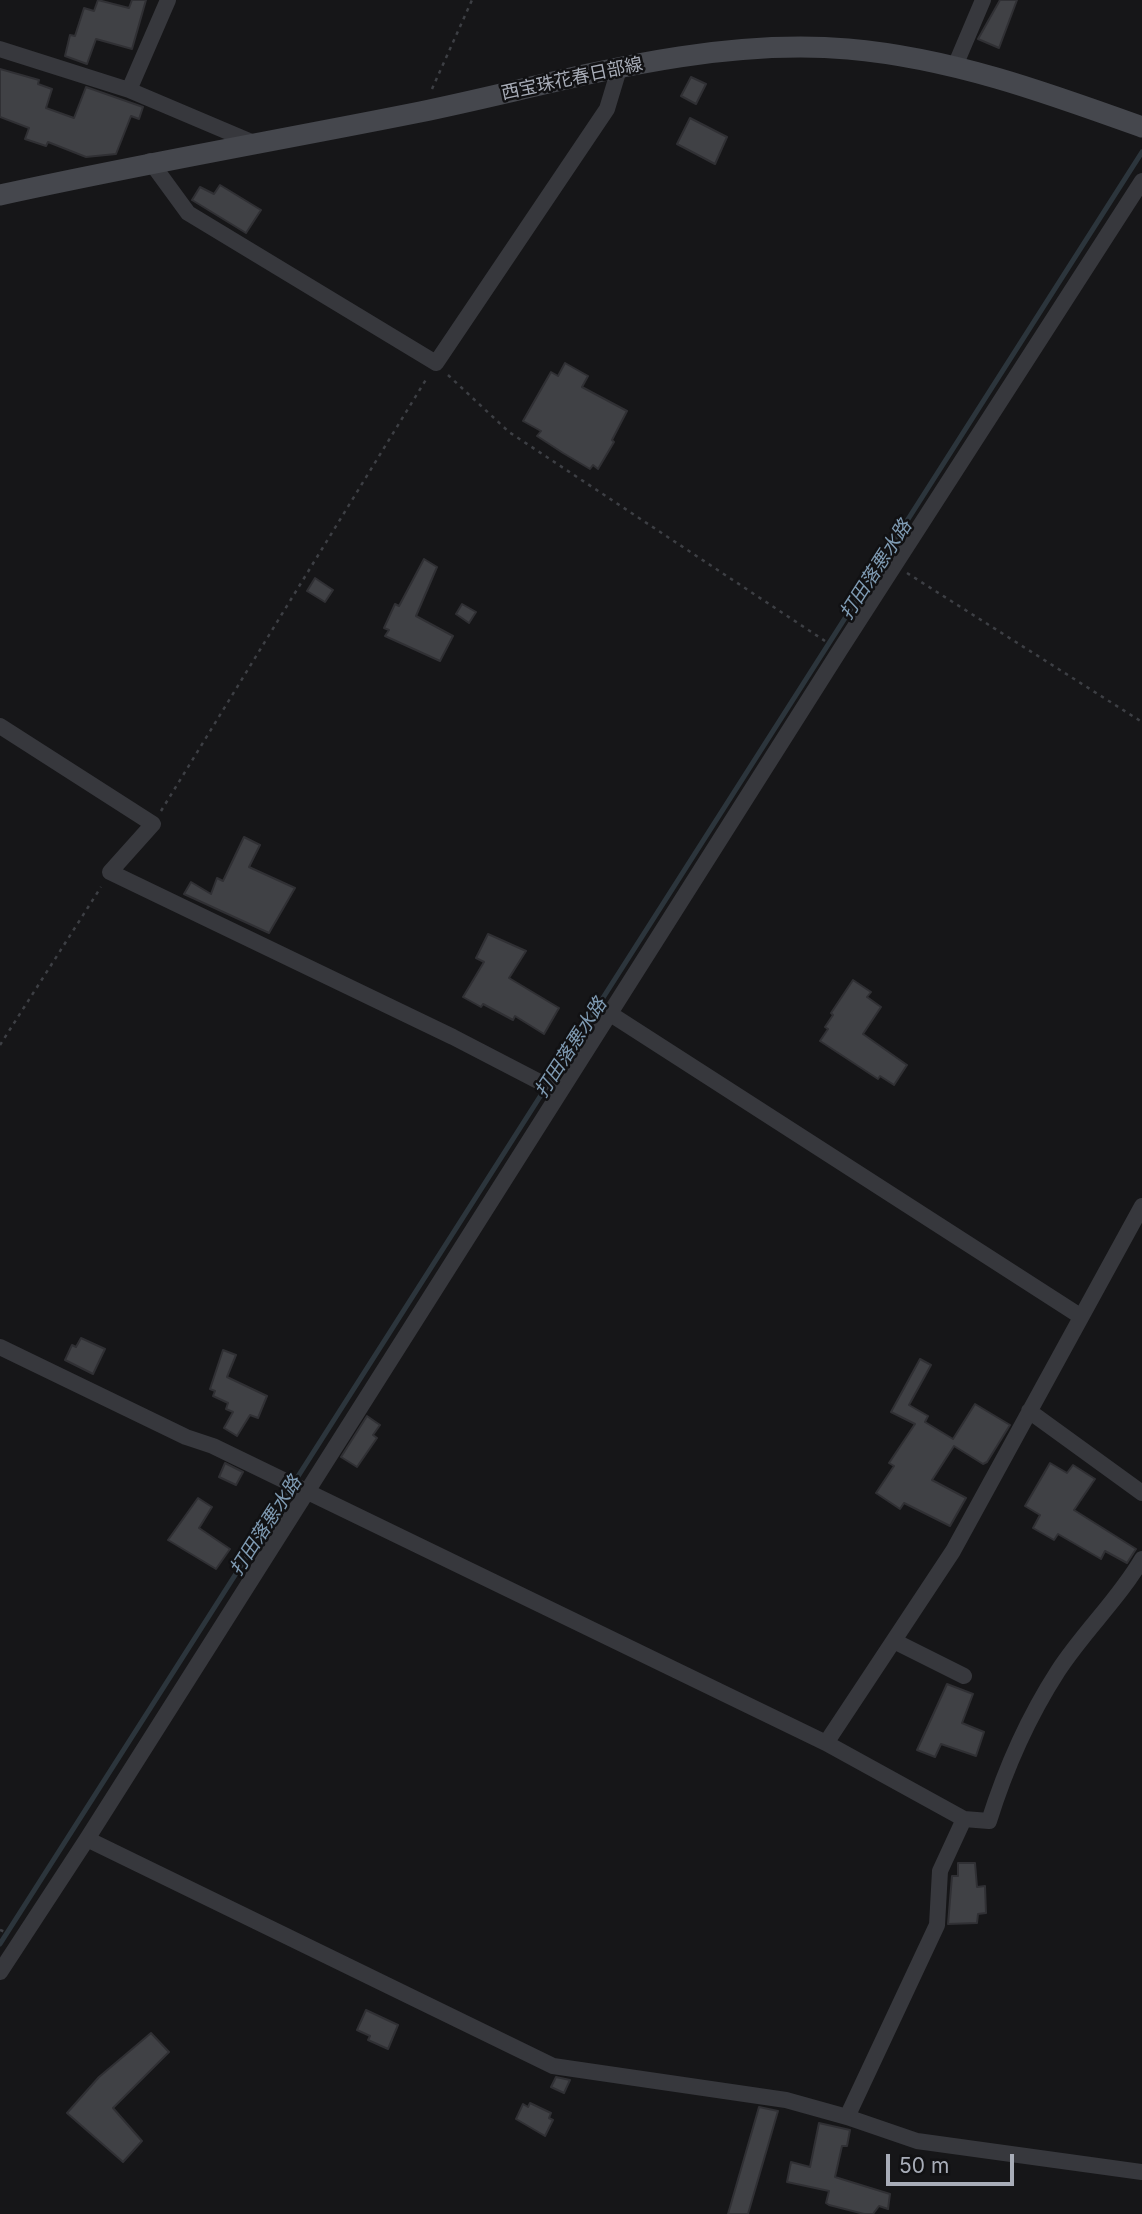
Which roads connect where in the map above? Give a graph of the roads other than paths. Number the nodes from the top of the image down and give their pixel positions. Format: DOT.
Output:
graph roads {
  1 [pos="167,0"];
  2 [pos="983,0"];
  3 [pos="0,49"];
  4 [pos="620,66"];
  5 [pos="955,66"];
  6 [pos="129,90"];
  7 [pos="1142,127"];
  8 [pos="254,143"];
  9 [pos="150,162"];
  10 [pos="1142,181"];
  11 [pos="0,195"];
  12 [pos="0,726"];
  13 [pos="609,1013"];
  14 [pos="559,1091"];
  15 [pos="1142,1206"];
  16 [pos="1080,1316"];
  17 [pos="0,1347"];
  18 [pos="1029,1411"];
  19 [pos="306,1493"];
  20 [pos="1142,1493"];
  21 [pos="1142,1559"];
  22 [pos="894,1641"];
  23 [pos="964,1676"];
  24 [pos="826,1743"];
  25 [pos="964,1819"];
  26 [pos="87,1839"];
  27 [pos="0,1972"];
  28 [pos="847,2117"];
  29 [pos="1142,2172"];
  1 -- 6 [label="street"];
  2 -- 5 [label="street"];
  3 -- 6 [label="street"];
  4 -- 5 [label="main road, 西宝珠花春日部線"];
  4 -- 8 [label="main road, 西宝珠花春日部線"];
  4 -- 9 [label="street"];
  5 -- 7 [label="main road, 西宝珠花春日部線"];
  6 -- 8 [label="street"];
  8 -- 9 [label="main road, 西宝珠花春日部線"];
  9 -- 11 [label="main road, 西宝珠花春日部線"];
  10 -- 13 [label="street"];
  12 -- 14 [label="street"];
  13 -- 14 [label="street"];
  13 -- 16 [label="street"];
  14 -- 19 [label="street"];
  15 -- 16 [label="street"];
  16 -- 18 [label="street"];
  17 -- 19 [label="street"];
  18 -- 20 [label="street"];
  18 -- 22 [label="street"];
  19 -- 24 [label="street"];
  19 -- 26 [label="street"];
  21 -- 25 [label="street"];
  22 -- 23 [label="street"];
  22 -- 24 [label="street"];
  24 -- 25 [label="street"];
  25 -- 28 [label="street"];
  26 -- 27 [label="street"];
  26 -- 28 [label="street"];
  28 -- 29 [label="street"];
}
